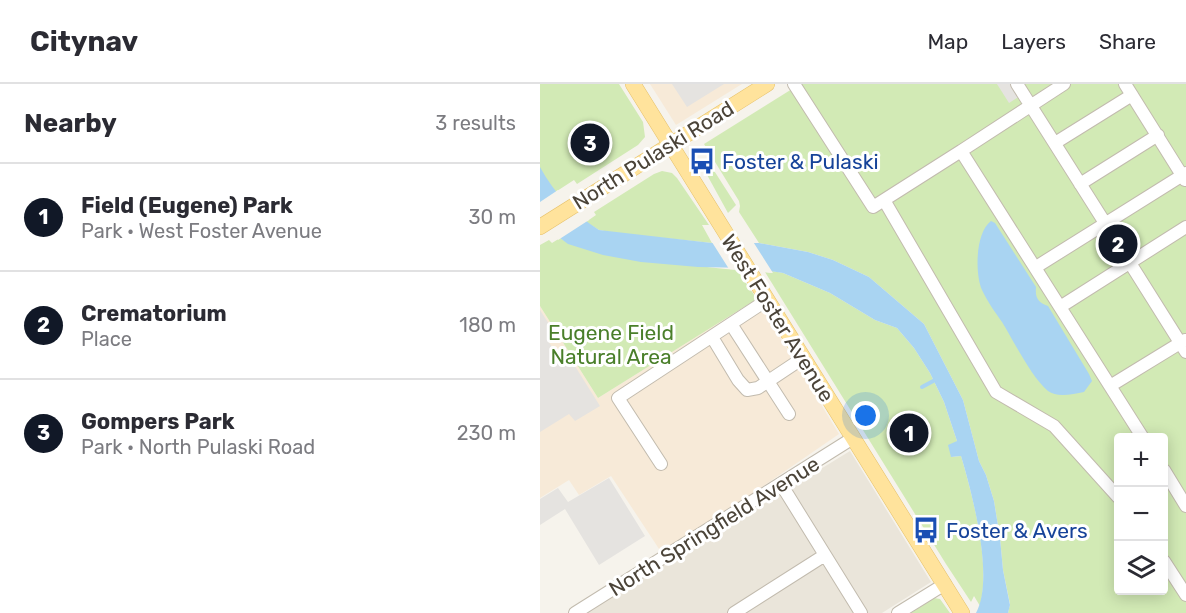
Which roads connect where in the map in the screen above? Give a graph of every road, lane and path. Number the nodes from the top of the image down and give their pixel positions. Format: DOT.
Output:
graph roads {
  1 [pos="633,84"];
  2 [pos="767,84"];
  3 [pos="794,84"];
  4 [pos="1017,84"];
  5 [pos="1064,84"];
  6 [pos="1129,89"];
  7 [pos="1030,105"];
  8 [pos="1158,135"];
  9 [pos="1054,143"];
  10 [pos="671,145"];
  11 [pos="962,151"];
  12 [pos="1185,176"];
  13 [pos="1080,183"];
  14 [pos="884,200"];
  15 [pos="1105,223"];
  16 [pos="540,226"];
  17 [pos="1186,227"];
  18 [pos="1130,263"];
  19 [pos="1036,267"];
  20 [pos="767,300"];
  21 [pos="1060,307"];
  22 [pos="731,324"];
  23 [pos="712,337"];
  24 [pos="1184,345"];
  25 [pos="803,358"];
  26 [pos="768,381"];
  27 [pos="1110,386"];
  28 [pos="789,414"];
  29 [pos="1140,433"];
  30 [pos="853,438"];
  31 [pos="661,464"];
  32 [pos="1168,477"];
  33 [pos="781,484"];
  34 [pos="1114,492"];
  35 [pos="1186,506"];
  36 [pos="825,555"];
  37 [pos="1168,567"];
  38 [pos="945,584"];
  39 [pos="1186,594"];
  40 [pos="576,613"];
  41 [pos="734,613"];
  42 [pos="861,613"];
  43 [pos="898,613"];
  44 [pos="962,613"];
  1 -- 10 [label="main road, West Foster Avenue"];
  2 -- 10 [label="main road, North Pulaski Road"];
  3 -- 14 [label="street"];
  4 -- 7 [label="street"];
  5 -- 7 [label="street"];
  6 -- 8 [label="street"];
  6 -- 9 [label="street"];
  7 -- 9 [label="street"];
  7 -- 11 [label="street"];
  8 -- 12 [label="street"];
  8 -- 13 [label="street"];
  9 -- 13 [label="street"];
  10 -- 16 [label="main road, North Pulaski Road"];
  10 -- 20 [label="main road, West Foster Avenue"];
  11 -- 14 [label="street"];
  11 -- 19 [label="street"];
  12 -- 15 [label="street"];
  13 -- 15 [label="street"];
  14 -- 34 [label="street"];
  15 -- 19 [label="street"];
  17 -- 18 [label="street"];
  18 -- 21 [label="street"];
  18 -- 24 [label="street"];
  19 -- 21 [label="street"];
  20 -- 22 [label="street"];
  20 -- 25 [label="main road, West Foster Avenue"];
  21 -- 27 [label="street"];
  22 -- 23 [label="street"];
  22 -- 26 [label="street"];
  23 -- 26 [label="street"];
  23 -- 31 [label="street"];
  24 -- 27 [label="street"];
  25 -- 26 [label="street"];
  25 -- 30 [label="main road, West Foster Avenue"];
  26 -- 28 [label="street"];
  27 -- 29 [label="street"];
  30 -- 33 [label="street, North Springfield Avenue"];
  30 -- 38 [label="main road, West Foster Avenue"];
  32 -- 35 [label="street"];
  33 -- 36 [label="street"];
  33 -- 40 [label="street, North Springfield Avenue"];
  36 -- 41 [label="street"];
  36 -- 42 [label="street"];
  37 -- 39 [label="street"];
  38 -- 43 [label="street"];
  38 -- 44 [label="main road, West Foster Avenue"];
}
